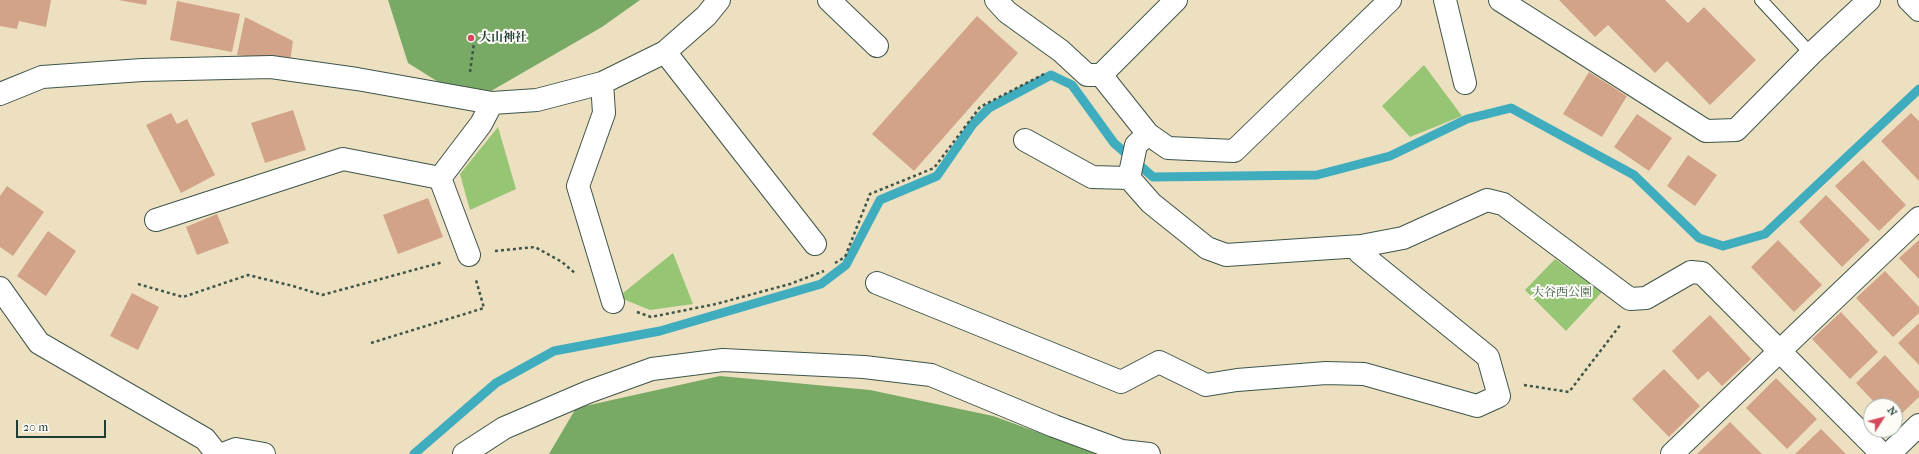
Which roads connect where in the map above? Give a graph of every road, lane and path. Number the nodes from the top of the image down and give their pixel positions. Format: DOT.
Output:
graph roads {
  1 [pos="719,0"];
  2 [pos="829,0"];
  3 [pos="996,0"];
  4 [pos="1176,0"];
  5 [pos="1390,0"];
  6 [pos="1445,0"];
  7 [pos="1500,0"];
  8 [pos="1761,0"];
  9 [pos="1869,0"];
  10 [pos="1909,0"];
  11 [pos="1919,10"];
  12 [pos="877,46"];
  13 [pos="665,52"];
  14 [pos="1811,54"];
  15 [pos="1101,75"];
  16 [pos="602,83"];
  17 [pos="1465,83"];
  18 [pos="0,94"];
  19 [pos="492,103"];
  20 [pos="1025,140"];
  21 [pos="1142,140"];
  22 [pos="1130,175"];
  23 [pos="440,178"];
  24 [pos="1919,218"];
  25 [pos="156,220"];
  26 [pos="815,244"];
  27 [pos="1361,246"];
  28 [pos="469,255"];
  29 [pos="877,283"];
  30 [pos="138,284"];
  31 [pos="0,288"];
  32 [pos="1640,298"];
  33 [pos="613,302"];
  34 [pos="371,343"];
  35 [pos="1781,350"];
  36 [pos="1494,379"];
  37 [pos="1919,425"];
  38 [pos="216,454"];
  39 [pos="223,454"];
  40 [pos="264,454"];
  41 [pos="464,454"];
  42 [pos="1149,454"];
  43 [pos="1672,454"];
  44 [pos="1882,454"];
  45 [pos="1889,454"];
  1 -- 13 [label="street"];
  2 -- 12 [label="street"];
  3 -- 15 [label="street"];
  4 -- 15 [label="street"];
  5 -- 21 [label="street"];
  6 -- 17 [label="street"];
  7 -- 14 [label="street"];
  8 -- 14 [label="lane"];
  9 -- 14 [label="street"];
  10 -- 11 [label="street"];
  13 -- 16 [label="street"];
  13 -- 26 [label="street"];
  15 -- 21 [label="street"];
  16 -- 19 [label="street"];
  16 -- 33 [label="street"];
  18 -- 19 [label="street"];
  19 -- 23 [label="street"];
  20 -- 22 [label="street"];
  21 -- 22 [label="street"];
  22 -- 27 [label="street"];
  23 -- 25 [label="street"];
  23 -- 28 [label="street"];
  24 -- 35 [label="street"];
  27 -- 32 [label="street"];
  27 -- 36 [label="street"];
  28 -- 30 [label="path"];
  28 -- 34 [label="path"];
  29 -- 36 [label="street"];
  31 -- 38 [label="street"];
  32 -- 35 [label="street"];
  32 -- 36 [label="path"];
  35 -- 43 [label="street"];
  35 -- 44 [label="street"];
  37 -- 45 [label="street"];
  39 -- 40 [label="street"];
  41 -- 42 [label="street"];
}
